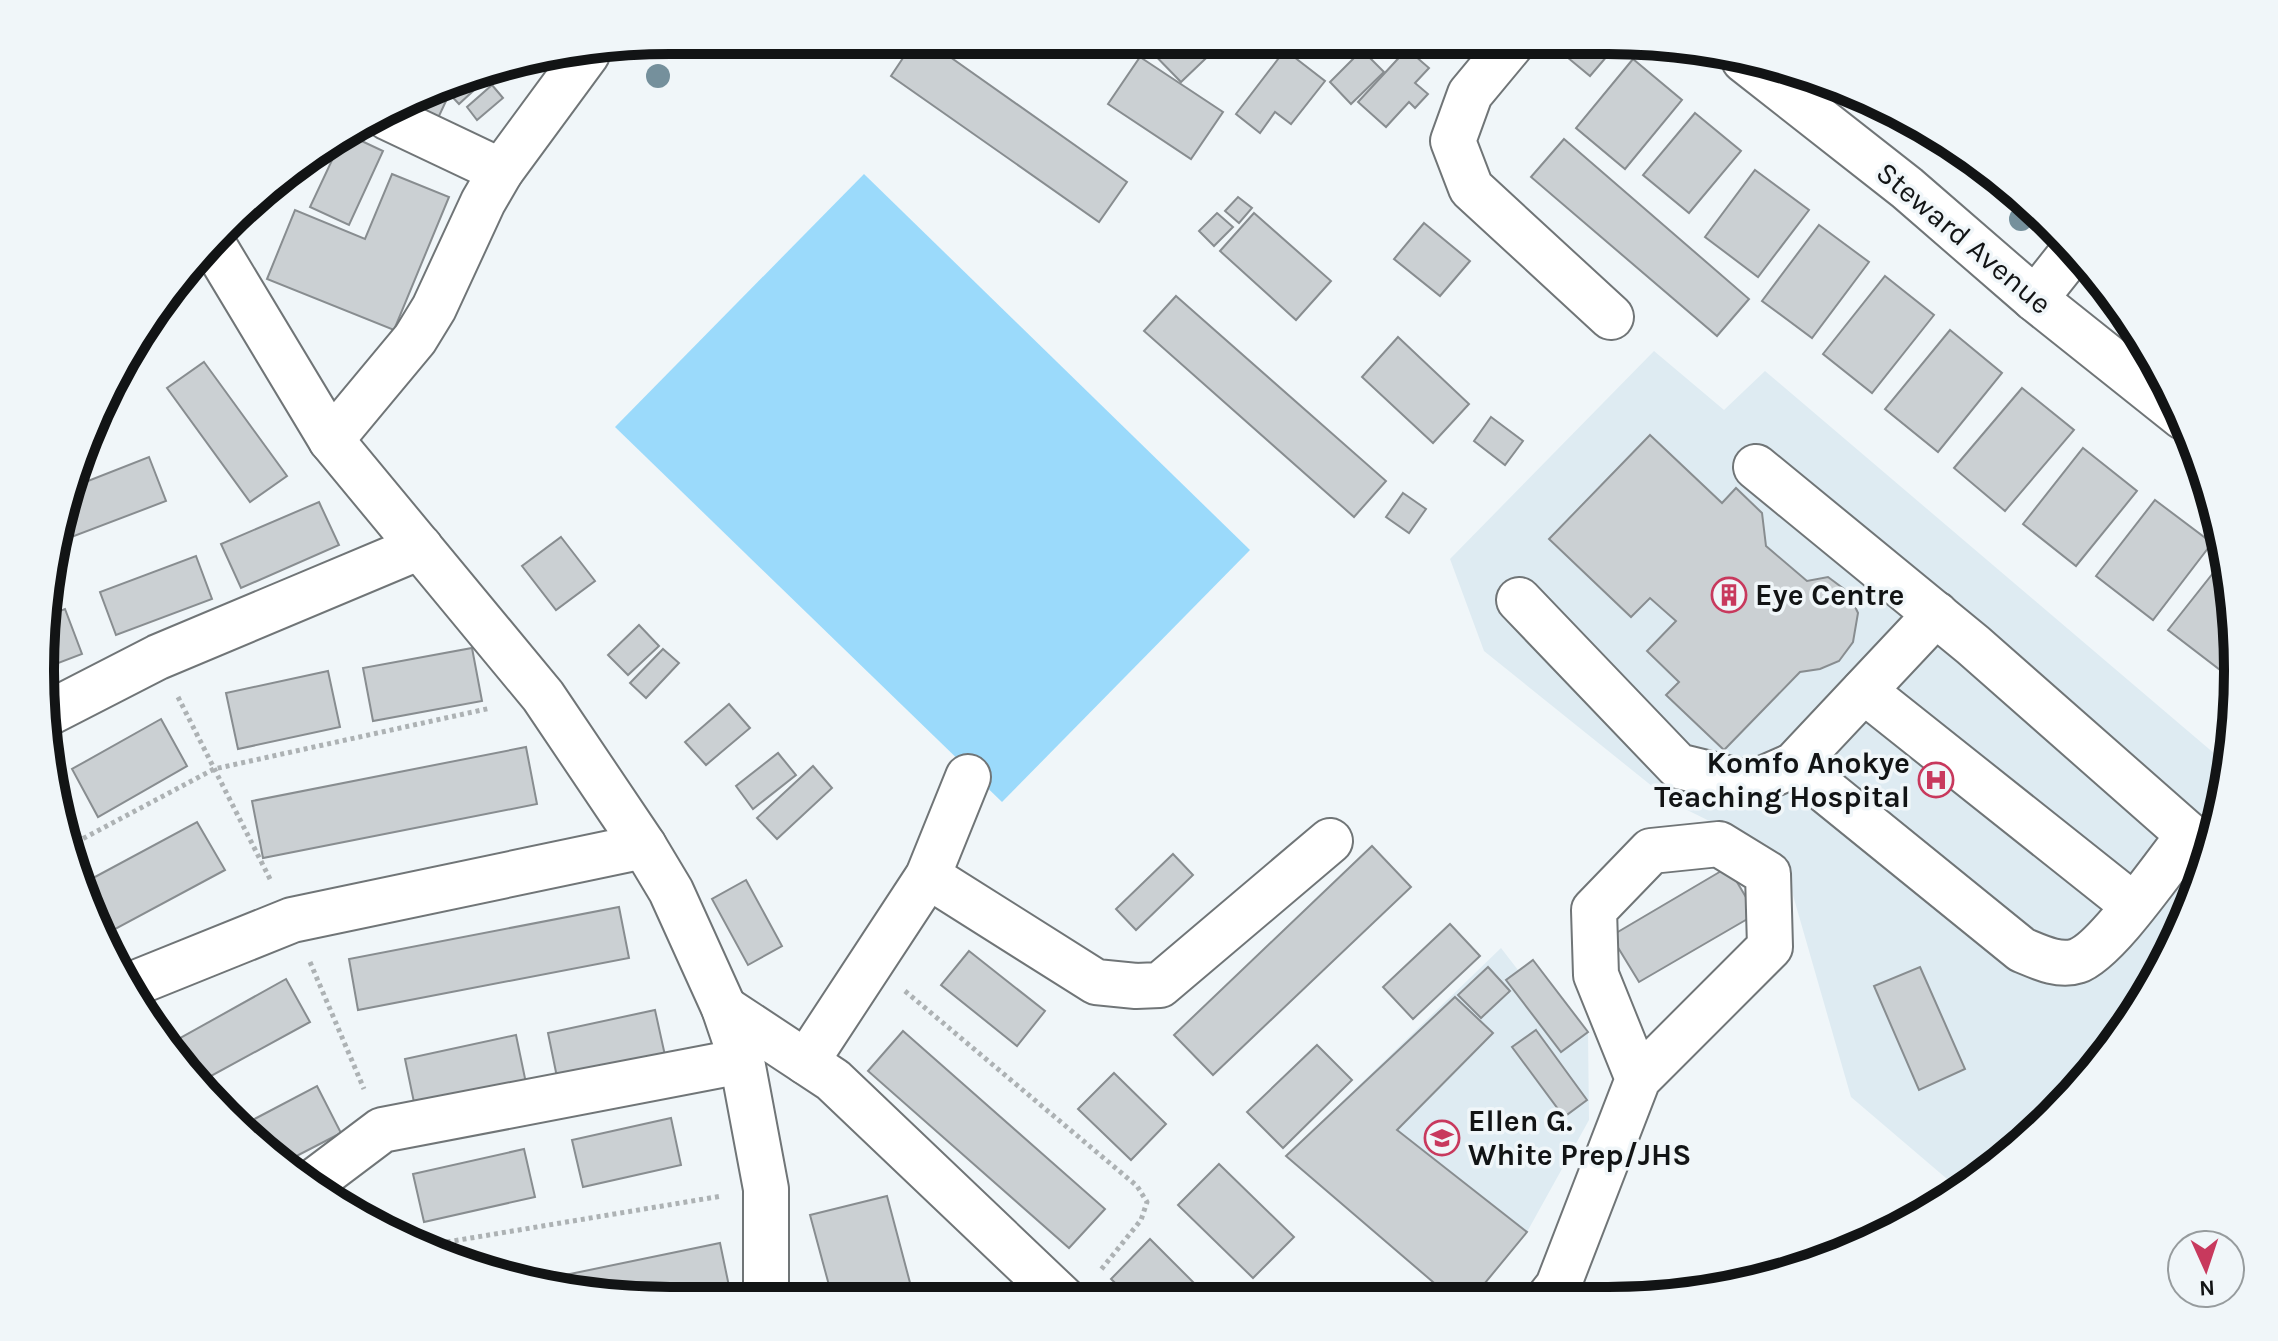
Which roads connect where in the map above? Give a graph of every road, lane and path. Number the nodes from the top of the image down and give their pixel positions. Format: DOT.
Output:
graph roads {
  1 [pos="1503,54"];
  2 [pos="582,60"];
  3 [pos="1761,74"];
  4 [pos="394,120"];
  5 [pos="501,171"];
  6 [pos="218,252"];
  7 [pos="2067,259"];
  8 [pos="2035,299"];
  9 [pos="1611,317"];
  10 [pos="2160,399"];
  11 [pos="331,440"];
  12 [pos="1756,467"];
  13 [pos="420,547"];
  14 [pos="1519,600"];
  15 [pos="1936,614"];
  16 [pos="158,657"];
  17 [pos="1864,691"];
  18 [pos="543,696"];
  19 [pos="55,710"];
  20 [pos="1794,765"];
  21 [pos="214,769"];
  22 [pos="968,777"];
  23 [pos="78,841"];
  24 [pos="1330,841"];
  25 [pos="2198,843"];
  26 [pos="644,846"];
  27 [pos="928,876"];
  28 [pos="2133,905"];
  29 [pos="292,920"];
  30 [pos="871,962"];
  31 [pos="139,982"];
  32 [pos="724,1008"];
  33 [pos="742,1061"];
  34 [pos="806,1062"];
  35 [pos="1638,1079"];
  36 [pos="382,1130"];
  37 [pos="320,1177"];
  38 [pos="766,1189"];
  39 [pos="442,1243"];
  40 [pos="766,1287"];
  41 [pos="1078,1287"];
  42 [pos="1080,1287"];
  43 [pos="1557,1287"];
  1 -- 9 [label="street"];
  2 -- 5 [label="street"];
  3 -- 8 [label="street, Steward Avenue"];
  4 -- 5 [label="street"];
  5 -- 11 [label="street"];
  6 -- 11 [label="street"];
  7 -- 8 [label="street"];
  8 -- 10 [label="street, Steward Avenue"];
  11 -- 13 [label="street"];
  12 -- 15 [label="street"];
  13 -- 16 [label="street"];
  13 -- 18 [label="street"];
  14 -- 20 [label="street"];
  15 -- 17 [label="street"];
  15 -- 25 [label="street"];
  16 -- 19 [label="street"];
  16 -- 21 [label="path"];
  17 -- 20 [label="street"];
  17 -- 28 [label="street"];
  18 -- 21 [label="path"];
  18 -- 26 [label="street"];
  20 -- 28 [label="street"];
  21 -- 23 [label="path"];
  21 -- 29 [label="path"];
  22 -- 27 [label="street"];
  24 -- 27 [label="street"];
  25 -- 28 [label="street"];
  26 -- 29 [label="street"];
  26 -- 32 [label="street"];
  27 -- 30 [label="street"];
  29 -- 31 [label="street"];
  29 -- 36 [label="path"];
  30 -- 34 [label="street"];
  30 -- 42 [label="path"];
  32 -- 33 [label="street"];
  32 -- 34 [label="street"];
  33 -- 36 [label="street"];
  33 -- 38 [label="street"];
  34 -- 41 [label="street"];
  35 -- 35 [label="street"];
  35 -- 43 [label="street"];
  36 -- 37 [label="street"];
  38 -- 39 [label="path"];
  38 -- 40 [label="street"];
}
